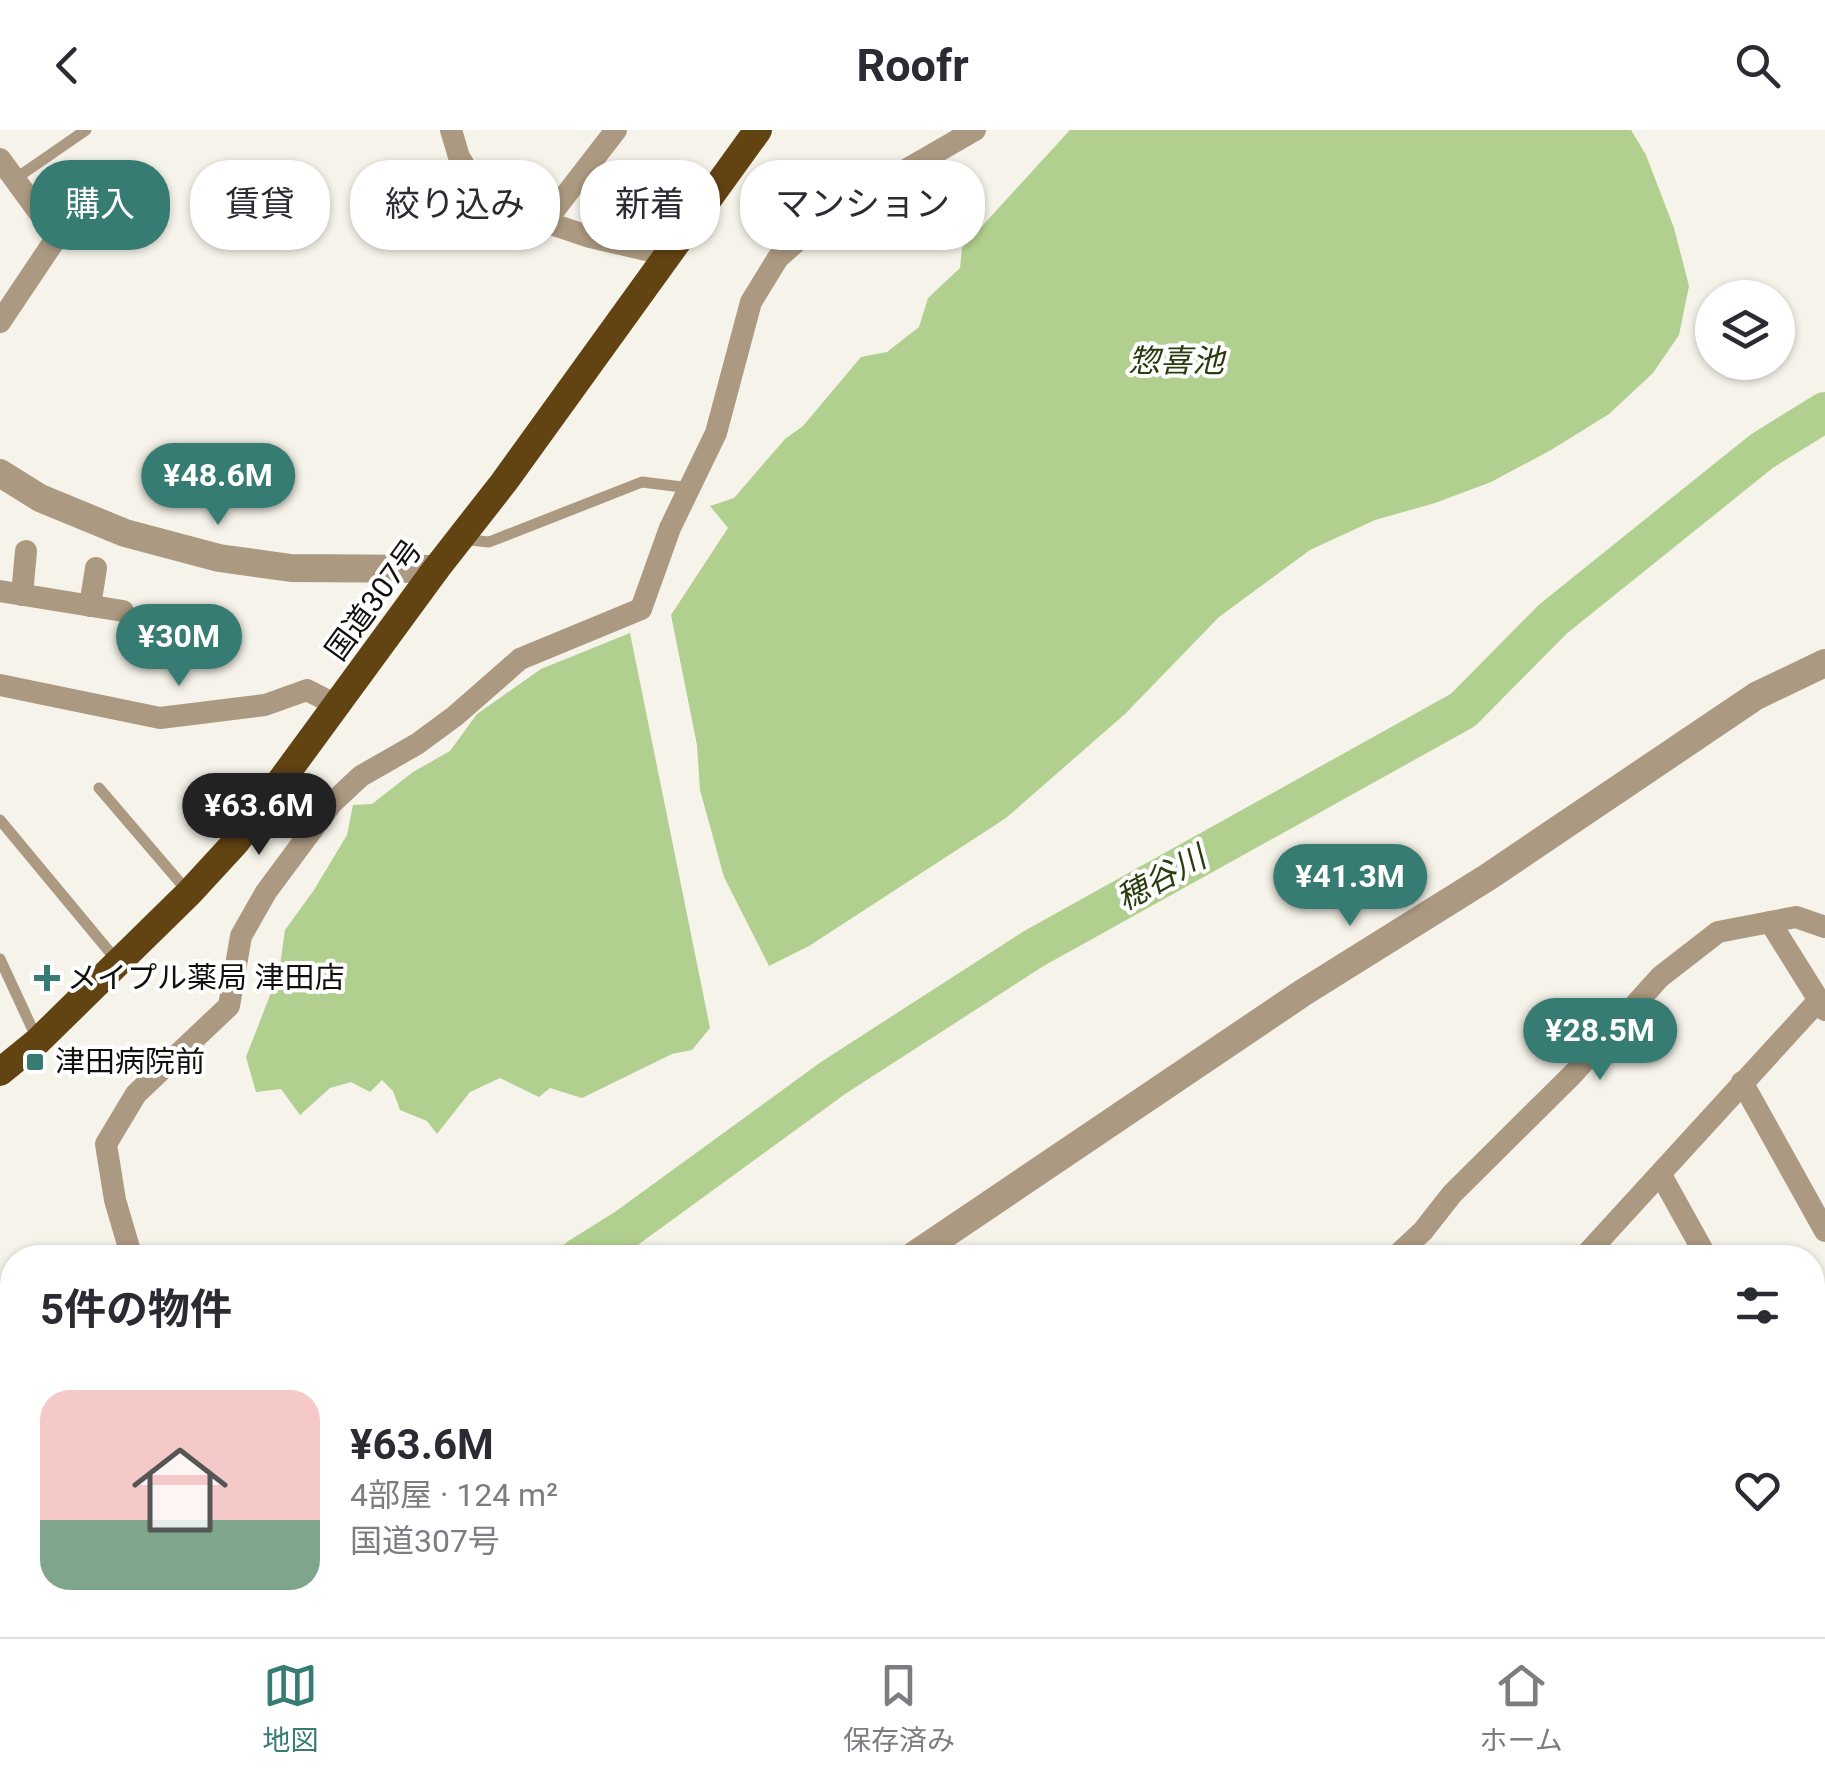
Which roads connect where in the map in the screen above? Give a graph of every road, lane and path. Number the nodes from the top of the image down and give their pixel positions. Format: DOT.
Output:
graph roads {
  1 [pos="86,130"];
  2 [pos="451,130"];
  3 [pos="616,130"];
  4 [pos="758,130"];
  5 [pos="975,130"];
  6 [pos="0,158"];
  7 [pos="461,160"];
  8 [pos="15,179"];
  9 [pos="560,203"];
  10 [pos="560,227"];
  11 [pos="668,256"];
  12 [pos="0,322"];
  13 [pos="0,473"];
  14 [pos="690,488"];
  15 [pos="460,538"];
  16 [pos="26,551"];
  17 [pos="96,568"];
  18 [pos="436,569"];
  19 [pos="11,593"];
  20 [pos="90,606"];
  21 [pos="123,611"];
  22 [pos="1825,662"];
  23 [pos="0,686"];
  24 [pos="336,705"];
  25 [pos="99,788"];
  26 [pos="0,820"];
  27 [pos="189,894"];
  28 [pos="1770,922"];
  29 [pos="1825,928"];
  30 [pos="0,958"];
  31 [pos="118,962"];
  32 [pos="1822,1005"];
  33 [pos="38,1041"];
  34 [pos="0,1072"];
  35 [pos="1742,1082"];
  36 [pos="1661,1175"];
  37 [pos="1825,1230"];
  38 [pos="128,1245"];
  39 [pos="935,1245"];
  40 [pos="1408,1245"];
  41 [pos="1595,1245"];
  42 [pos="1700,1245"];
  1 -- 8 [label="lane"];
  2 -- 7 [label="street"];
  3 -- 9 [label="street"];
  4 -- 11 [label="highway, 国道307号"];
  5 -- 14 [label="street"];
  6 -- 8 [label="street"];
  8 -- 12 [label="street"];
  10 -- 11 [label="street"];
  11 -- 15 [label="highway, 国道307号"];
  13 -- 18 [label="street"];
  14 -- 15 [label="lane"];
  14 -- 38 [label="street"];
  15 -- 18 [label="highway, 国道307号"];
  16 -- 19 [label="street"];
  17 -- 20 [label="street"];
  18 -- 24 [label="highway, 国道307号"];
  19 -- 20 [label="street"];
  20 -- 21 [label="street"];
  22 -- 39 [label="street"];
  23 -- 24 [label="street"];
  24 -- 27 [label="highway, 国道307号"];
  25 -- 27 [label="lane"];
  26 -- 31 [label="lane"];
  27 -- 31 [label="highway, 国道307号"];
  28 -- 29 [label="street"];
  28 -- 32 [label="street"];
  28 -- 40 [label="street"];
  30 -- 33 [label="lane"];
  31 -- 33 [label="highway, 国道307号"];
  32 -- 35 [label="street"];
  33 -- 34 [label="highway, 国道307号"];
  35 -- 36 [label="street"];
  35 -- 37 [label="street"];
  36 -- 41 [label="street"];
  36 -- 42 [label="street"];
}
